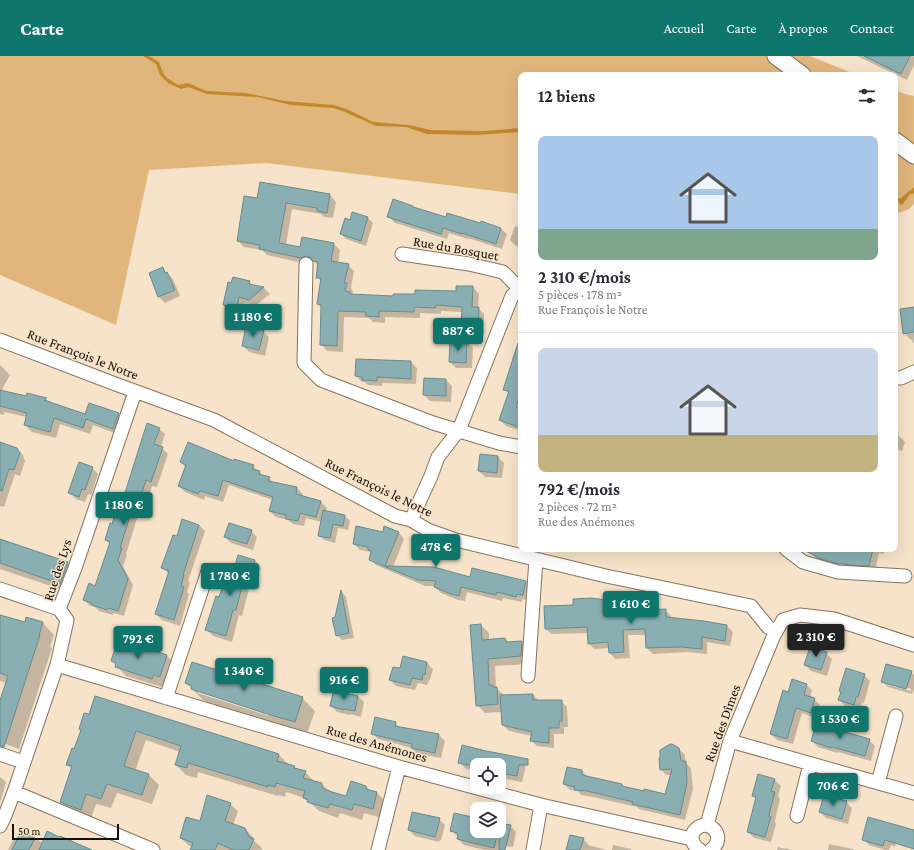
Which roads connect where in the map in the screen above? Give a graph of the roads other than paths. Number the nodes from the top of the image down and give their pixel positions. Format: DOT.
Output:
graph roads {
  1 [pos="776,56"];
  2 [pos="798,72"];
  3 [pos="898,144"];
  4 [pos="914,155"];
  5 [pos="402,254"];
  6 [pos="306,264"];
  7 [pos="518,286"];
  8 [pos="518,291"];
  9 [pos="0,340"];
  10 [pos="914,372"];
  11 [pos="898,378"];
  12 [pos="135,392"];
  13 [pos="459,430"];
  14 [pos="518,446"];
  15 [pos="411,520"];
  16 [pos="790,552"];
  17 [pos="536,559"];
  18 [pos="208,572"];
  19 [pos="905,576"];
  20 [pos="0,588"];
  21 [pos="59,609"];
  22 [pos="775,633"];
  23 [pos="914,645"];
  24 [pos="57,665"];
  25 [pos="528,676"];
  26 [pos="166,698"];
  27 [pos="896,716"];
  28 [pos="730,741"];
  29 [pos="0,754"];
  30 [pos="23,762"];
  31 [pos="810,764"];
  32 [pos="399,767"];
  33 [pos="878,783"];
  34 [pos="14,792"];
  35 [pos="914,792"];
  36 [pos="541,805"];
  37 [pos="797,816"];
  38 [pos="0,826"];
  39 [pos="708,826"];
  40 [pos="692,839"];
  41 [pos="153,850"];
  42 [pos="378,850"];
  43 [pos="533,850"];
  44 [pos="700,850"];
  45 [pos="711,850"];
  1 -- 2 [label="street"];
  3 -- 4 [label="street"];
  5 -- 7 [label="street, Rue du Bosquet"];
  6 -- 13 [label="street"];
  8 -- 13 [label="street"];
  9 -- 12 [label="street, Rue François le Notre"];
  10 -- 11 [label="street"];
  12 -- 15 [label="street, Rue François le Notre"];
  12 -- 21 [label="street, Rue des Lys"];
  13 -- 14 [label="street"];
  13 -- 15 [label="street"];
  15 -- 17 [label="street, Rue François le Notre"];
  16 -- 19 [label="street"];
  17 -- 22 [label="street, Rue François le Notre"];
  17 -- 25 [label="street"];
  18 -- 26 [label="street"];
  20 -- 21 [label="street"];
  21 -- 24 [label="street, Rue des Lys"];
  22 -- 23 [label="street"];
  22 -- 28 [label="street, Rue des Dîmes"];
  24 -- 26 [label="street, Rue des Anémones"];
  24 -- 30 [label="street, Rue des Lys"];
  26 -- 32 [label="street, Rue des Anémones"];
  27 -- 33 [label="street"];
  28 -- 31 [label="street"];
  28 -- 39 [label="street, Rue des Dîmes"];
  29 -- 30 [label="street"];
  30 -- 34 [label="street, Rue des Lys"];
  31 -- 33 [label="street"];
  31 -- 37 [label="street"];
  32 -- 36 [label="street, Rue des Anémones"];
  32 -- 42 [label="street"];
  33 -- 35 [label="street"];
  34 -- 38 [label="street, Rue des Lys"];
  34 -- 41 [label="street"];
  36 -- 40 [label="street, Rue des Anémones"];
  36 -- 43 [label="street"];
  39 -- 40 [label="street"];
  39 -- 45 [label="street"];
  40 -- 44 [label="street"];
}
